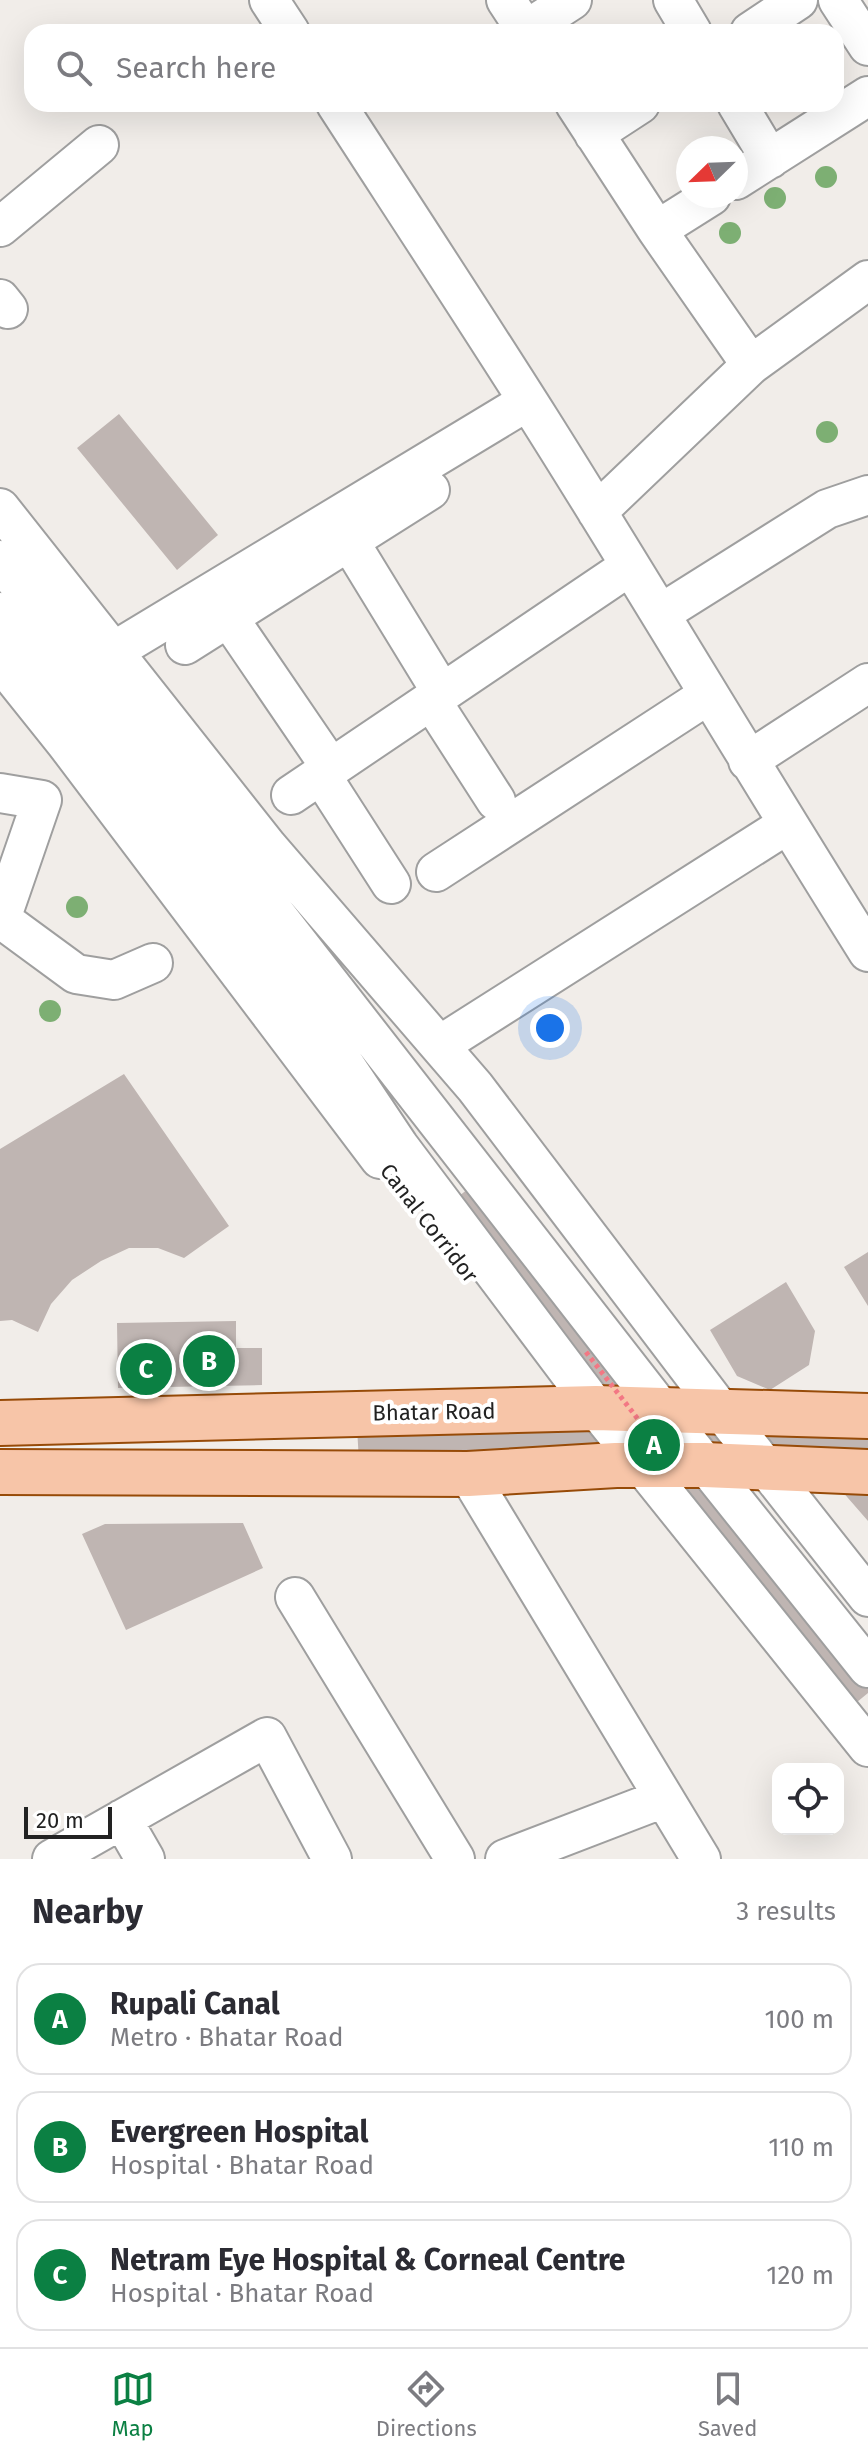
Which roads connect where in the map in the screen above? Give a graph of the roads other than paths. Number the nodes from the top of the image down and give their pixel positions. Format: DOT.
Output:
graph roads {
  1 [pos="269,0"];
  2 [pos="572,0"];
  3 [pos="673,0"];
  4 [pos="798,0"];
  5 [pos="838,0"];
  6 [pos="520,21"];
  7 [pos="285,24"];
  8 [pos="687,24"];
  9 [pos="762,24"];
  10 [pos="868,46"];
  11 [pos="868,96"];
  12 [pos="844,111"];
  13 [pos="341,112"];
  14 [pos="611,112"];
  15 [pos="742,112"];
  16 [pos="843,112"];
  17 [pos="585,119"];
  18 [pos="99,145"];
  19 [pos="770,159"];
  20 [pos="748,173"];
  21 [pos="692,208"];
  22 [pos="0,227"];
  23 [pos="657,230"];
  24 [pos="868,280"];
  25 [pos="751,365"];
  26 [pos="534,410"];
  27 [pos="868,495"];
  28 [pos="0,508"];
  29 [pos="597,512"];
  30 [pos="349,541"];
  31 [pos="0,560"];
  32 [pos="630,566"];
  33 [pos="0,612"];
  34 [pos="660,614"];
  35 [pos="228,617"];
  36 [pos="185,645"];
  37 [pos="114,651"];
  38 [pos="0,661"];
  39 [pos="868,683"];
  40 [pos="708,695"];
  41 [pos="436,696"];
  42 [pos="748,761"];
  43 [pos="314,779"];
  44 [pos="0,793"];
  45 [pos="496,801"];
  46 [pos="788,824"];
  47 [pos="436,872"];
  48 [pos="391,884"];
  49 [pos="854,902"];
  50 [pos="868,952"];
  51 [pos="153,963"];
  52 [pos="440,1045"];
  53 [pos="584,1408"];
  54 [pos="722,1412"];
  55 [pos="868,1416"];
  56 [pos="0,1423"];
  57 [pos="639,1441"];
  58 [pos="705,1465"];
  59 [pos="766,1468"];
  60 [pos="0,1472"];
  61 [pos="868,1472"];
  62 [pos="468,1474"];
  63 [pos="295,1597"];
  64 [pos="868,1597"];
  65 [pos="868,1668"];
  66 [pos="868,1747"];
  67 [pos="868,1776"];
  68 [pos="664,1798"];
  69 [pos="122,1819"];
  70 [pos="52,1859"];
  71 [pos="145,1859"];
  72 [pos="332,1859"];
  73 [pos="455,1859"];
  74 [pos="505,1859"];
  75 [pos="701,1859"];
  1 -- 7 [label="street"];
  2 -- 6 [label="street"];
  3 -- 8 [label="street"];
  4 -- 9 [label="street"];
  5 -- 10 [label="street"];
  11 -- 12 [label="street"];
  13 -- 26 [label="street"];
  14 -- 17 [label="street"];
  15 -- 19 [label="street"];
  16 -- 19 [label="street"];
  17 -- 23 [label="street"];
  18 -- 22 [label="street"];
  19 -- 20 [label="street"];
  21 -- 23 [label="street"];
  23 -- 25 [label="street"];
  24 -- 25 [label="street"];
  25 -- 29 [label="street"];
  26 -- 29 [label="street"];
  26 -- 30 [label="street"];
  26 -- 37 [label="street"];
  27 -- 34 [label="street"];
  28 -- 37 [label="street"];
  29 -- 32 [label="street"];
  30 -- 35 [label="street"];
  30 -- 41 [label="street"];
  31 -- 57 [label="street"];
  32 -- 34 [label="street"];
  32 -- 41 [label="street"];
  33 -- 53 [label="street"];
  34 -- 40 [label="street"];
  35 -- 36 [label="street"];
  35 -- 43 [label="street"];
  37 -- 52 [label="street"];
  38 -- 53 [label="street, Canal Corridor"];
  39 -- 42 [label="street"];
  40 -- 42 [label="street"];
  40 -- 47 [label="street"];
  41 -- 43 [label="street"];
  41 -- 45 [label="street"];
  42 -- 46 [label="street"];
  43 -- 48 [label="street"];
  44 -- 51 [label="street"];
  46 -- 49 [label="street"];
  46 -- 52 [label="street"];
  49 -- 50 [label="street"];
  52 -- 54 [label="street"];
  53 -- 56 [label="main road, Bhatar Road"];
  53 -- 57 [label="main road, Bhatar Road"];
  53 -- 57 [label="street, Canal Corridor"];
  54 -- 55 [label="main road, Bhatar Road"];
  54 -- 57 [label="main road, Bhatar Road"];
  54 -- 59 [label="street"];
  57 -- 58 [label="main road"];
  57 -- 62 [label="main road"];
  57 -- 66 [label="street"];
  57 -- 67 [label="street, Canal Corridor"];
  58 -- 59 [label="main road"];
  58 -- 65 [label="street"];
  59 -- 61 [label="main road"];
  59 -- 64 [label="street"];
  60 -- 62 [label="main road"];
  62 -- 68 [label="street"];
  63 -- 73 [label="street"];
  68 -- 74 [label="street"];
  68 -- 75 [label="street"];
  69 -- 70 [label="street"];
  69 -- 71 [label="street"];
  69 -- 72 [label="street"];
}
